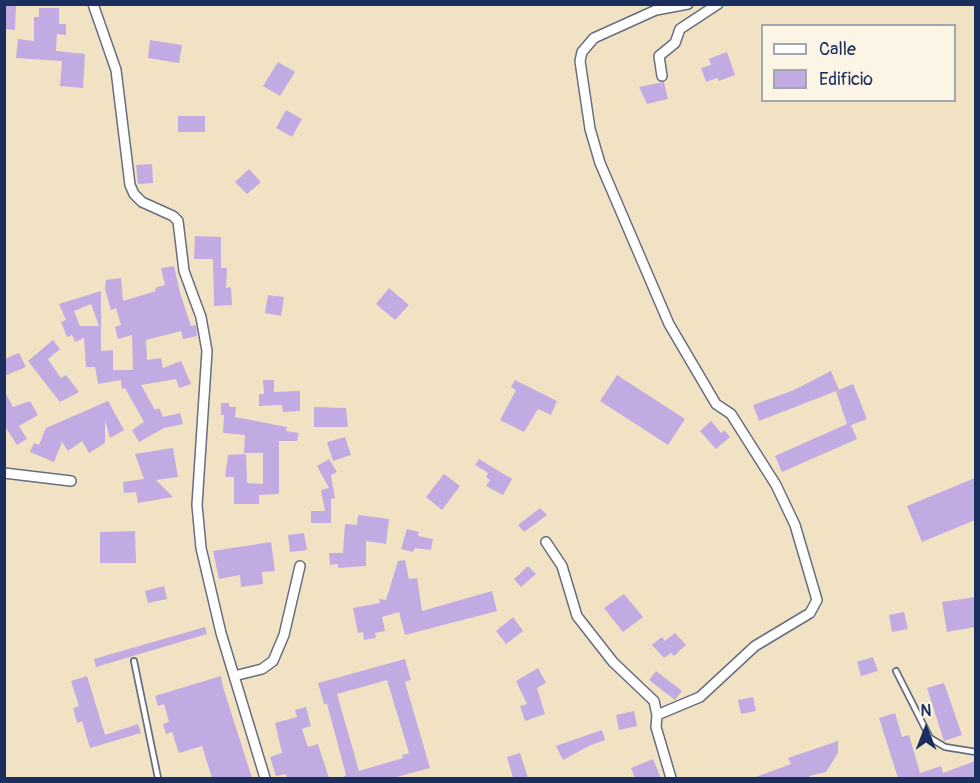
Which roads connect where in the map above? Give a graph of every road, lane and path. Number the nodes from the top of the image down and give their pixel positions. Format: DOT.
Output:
graph roads {
  1 [pos="93,4"];
  2 [pos="688,4"];
  3 [pos="718,4"];
  4 [pos="662,76"];
  5 [pos="4,473"];
  6 [pos="71,481"];
  7 [pos="546,542"];
  8 [pos="300,566"];
  9 [pos="134,661"];
  10 [pos="896,671"];
  11 [pos="234,676"];
  12 [pos="657,715"];
  13 [pos="975,752"];
  14 [pos="158,778"];
  15 [pos="264,778"];
  16 [pos="671,778"];
  1 -- 11 [label="street"];
  2 -- 12 [label="street"];
  3 -- 4 [label="street"];
  5 -- 6 [label="street"];
  7 -- 12 [label="street"];
  8 -- 11 [label="street"];
  9 -- 14 [label="lane"];
  10 -- 13 [label="lane"];
  11 -- 15 [label="street"];
  12 -- 16 [label="street"];
}
